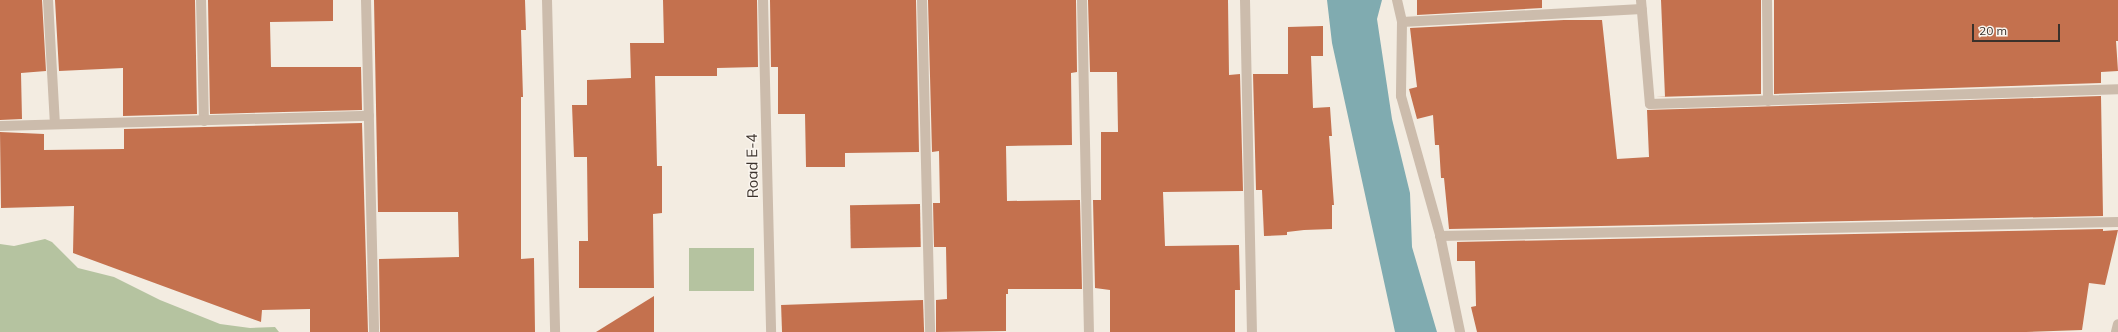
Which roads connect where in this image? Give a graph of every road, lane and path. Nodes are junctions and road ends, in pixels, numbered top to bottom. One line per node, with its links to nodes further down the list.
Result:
1 (48, 0): 17 (street)
2 (201, 0): 16 (street)
3 (366, 0): 15 (street)
4 (547, 0): 23 (street)
5 (763, 0): 24 (street, Road E-4)
6 (922, 0): 25 (street)
7 (1082, 0): 26 (street)
8 (1245, 0): 27 (street)
9 (1397, 0): 12 (street)
10 (1767, 0): 14 (street)
11 (1642, 5): 12 (street); 14 (street)
12 (1402, 22): 20 (street)
13 (2118, 89): 14 (street)
14 (1768, 101)
15 (369, 116): 16 (street); 22 (street)
16 (204, 121): 17 (street)
17 (55, 124): 18 (street)
18 (0, 126)
19 (2118, 222): 20 (street)
20 (1440, 236): 28 (street)
21 (2118, 324): 29 (street)
22 (374, 332)
23 (555, 332)
24 (771, 332)
25 (930, 332)
26 (1089, 332)
27 (1252, 332)
28 (1460, 332)
29 (2116, 332)

